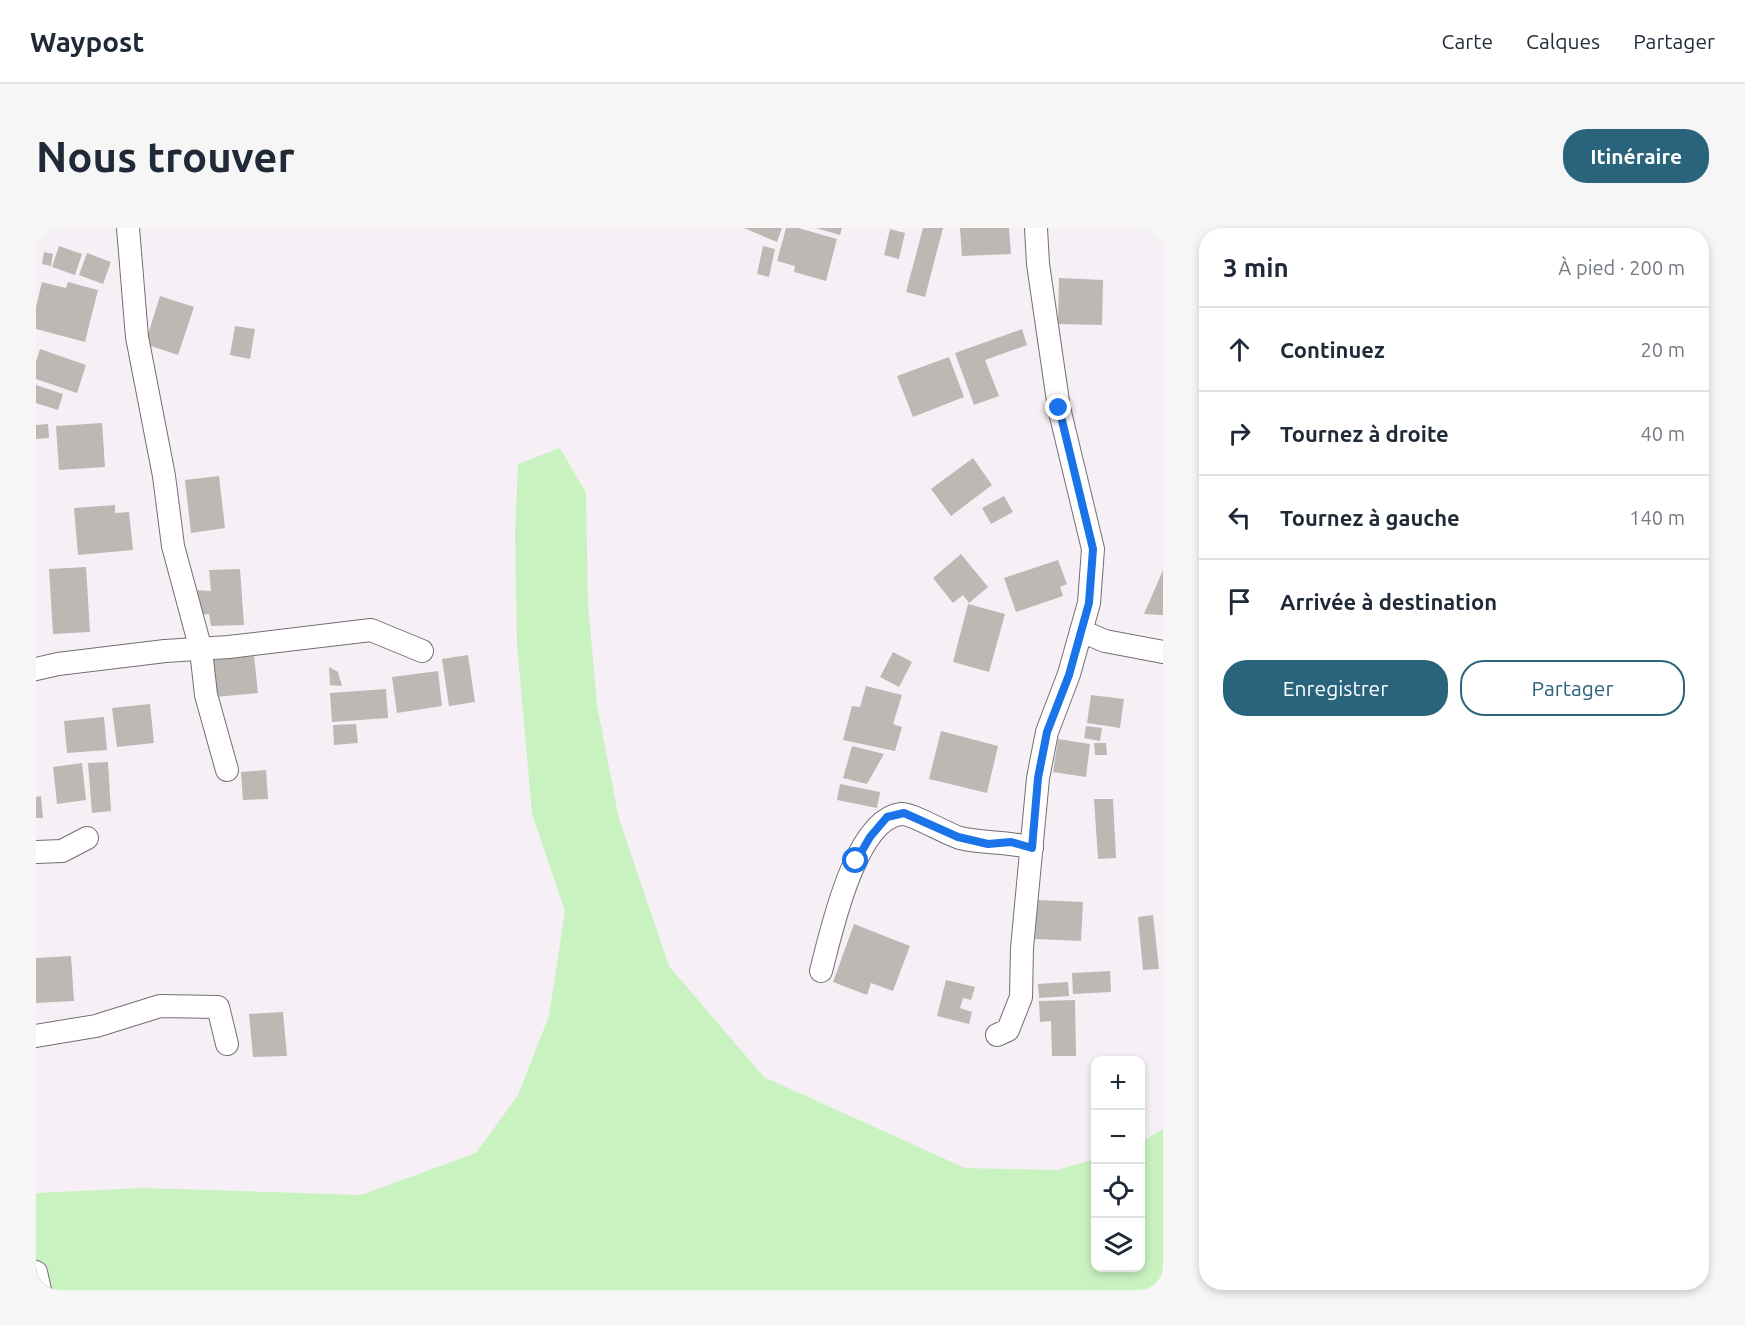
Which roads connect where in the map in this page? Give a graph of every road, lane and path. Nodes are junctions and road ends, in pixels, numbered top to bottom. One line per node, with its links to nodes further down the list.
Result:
1 (128, 228): 4 (street)
2 (1036, 228): 3 (street)
3 (1081, 631): 6 (street); 10 (street)
4 (201, 650): 5 (street); 7 (street); 8 (street)
5 (422, 651)
6 (1163, 652)
7 (36, 669)
8 (227, 770)
9 (87, 838): 11 (street)
10 (1032, 848): 12 (street); 13 (street)
11 (36, 852)
12 (821, 970)
13 (997, 1035)
14 (36, 1036): 15 (street)
15 (227, 1044)
16 (36, 1272): 17 (street)
17 (40, 1290)

